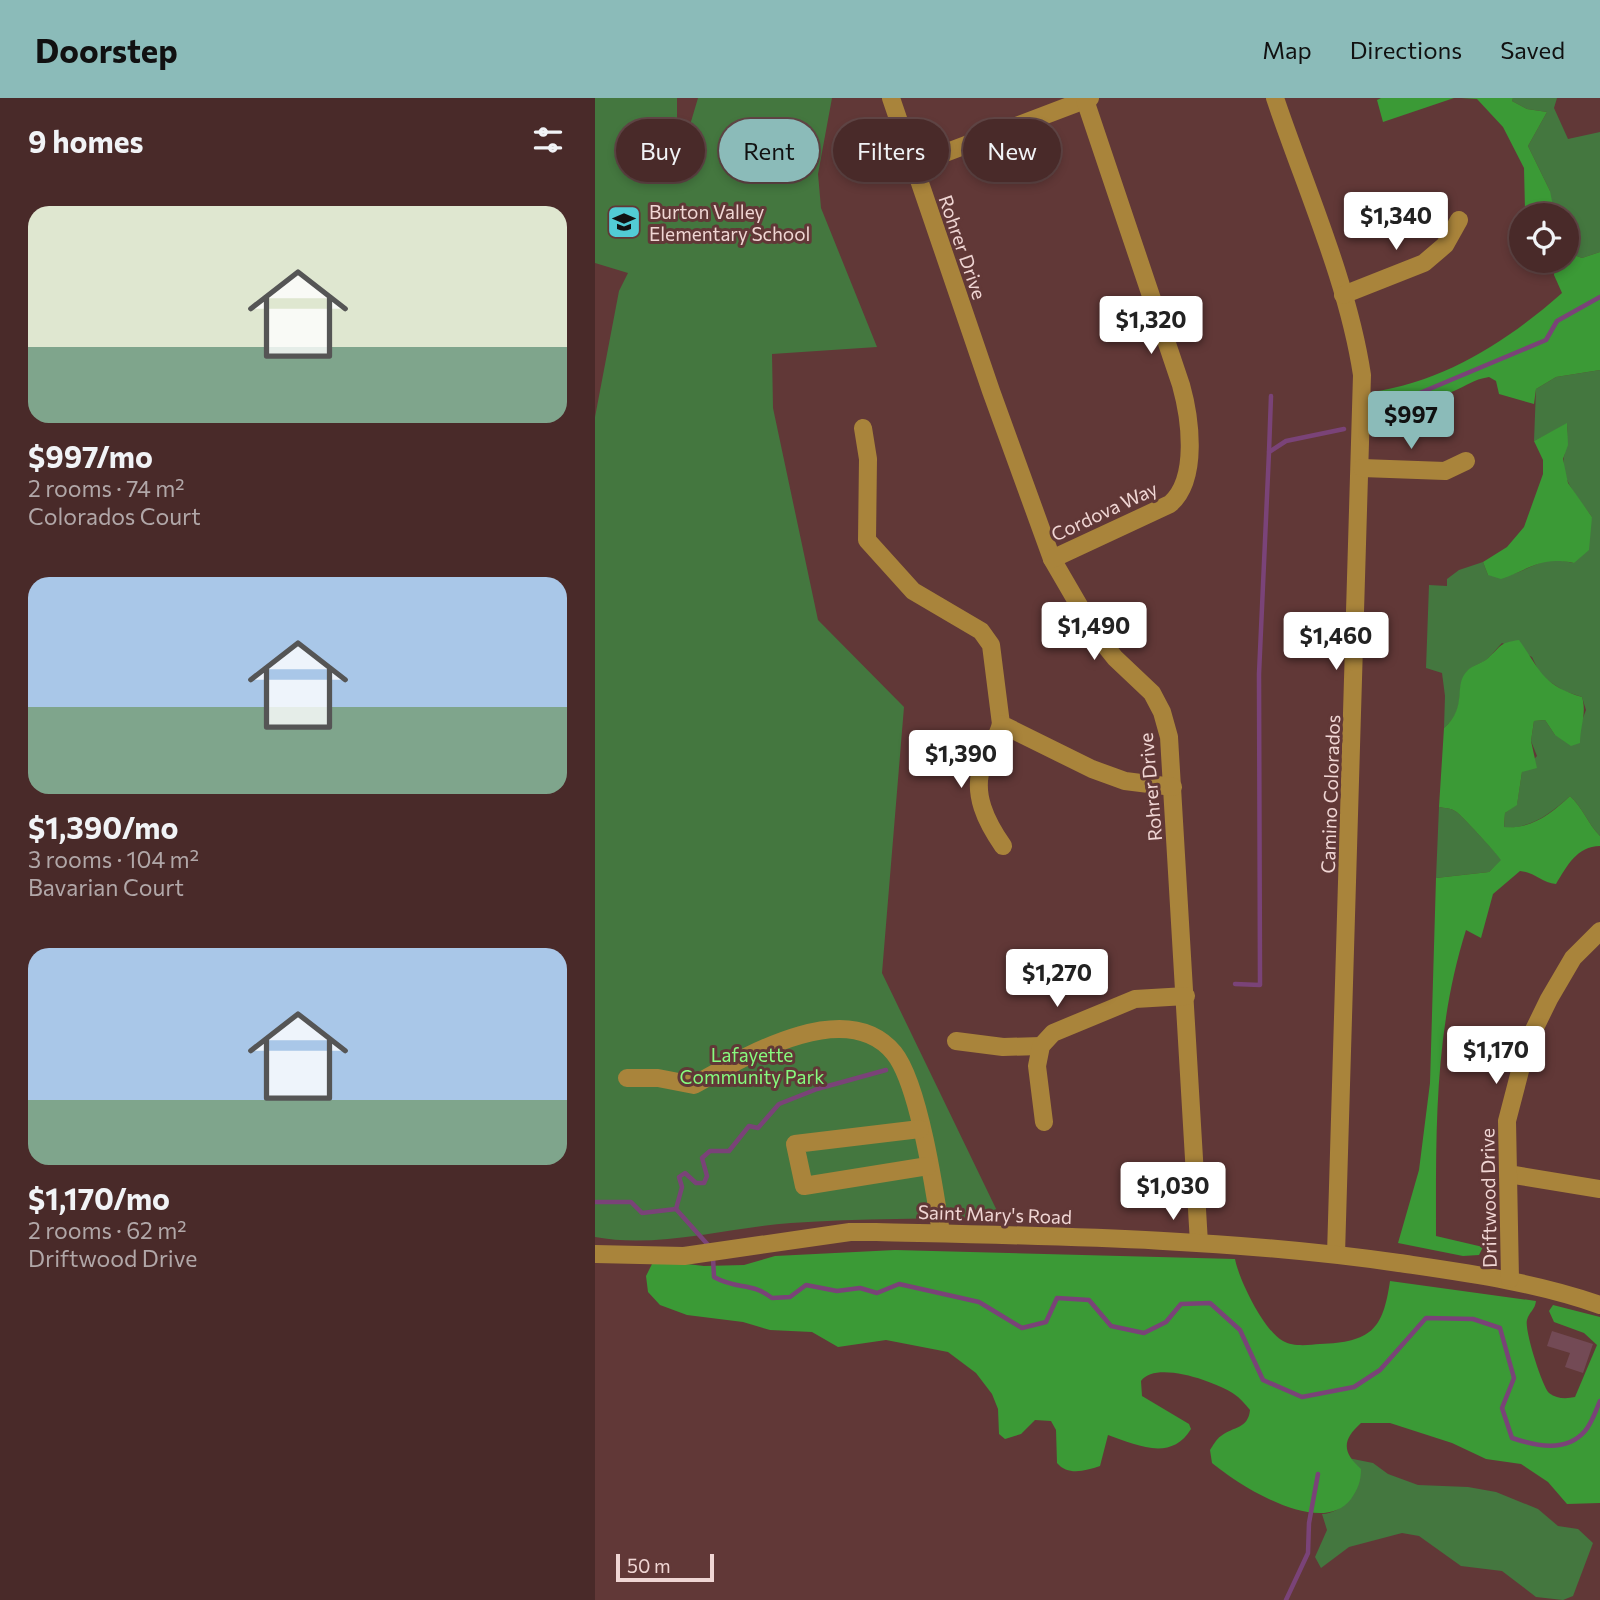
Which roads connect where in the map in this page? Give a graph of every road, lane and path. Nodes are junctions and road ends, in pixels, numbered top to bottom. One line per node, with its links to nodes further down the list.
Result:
1 (891, 98): 4 (street, Rohrer Drive)
2 (1275, 98): 8 (street, Camino Colorados)
3 (1087, 99): 5 (street); 12 (street, Cordova Way)
4 (898, 119)
5 (949, 151)
6 (919, 182): 12 (street, Rohrer Drive)
7 (1459, 220): 8 (street)
8 (1343, 295): 11 (street, Camino Colorados)
9 (863, 428): 13 (street)
10 (1466, 461): 11 (street)
11 (1362, 468): 29 (street, Camino Colorados)
12 (1052, 559): 14 (street, Rohrer Drive)
13 (1001, 724): 14 (street); 15 (street)
14 (1173, 787): 17 (street, Rohrer Drive)
15 (1003, 846)
16 (1600, 931): 24 (street, Driftwood Drive)
17 (1186, 996): 19 (street); 27 (street, Rohrer Drive)
18 (956, 1041): 19 (street)
19 (1041, 1046): 21 (street)
20 (627, 1078): 22 (street)
21 (1044, 1122)
22 (920, 1129): 23 (street); 23 (street)
23 (929, 1166): 26 (street)
24 (1508, 1174): 25 (street); 30 (street, Driftwood Drive)
25 (1600, 1189)
26 (941, 1233): 27 (street, Saint Mary's Road); 28 (street, Saint Mary's Road)
27 (1199, 1243): 29 (street, Saint Mary's Road)
28 (595, 1254)
29 (1336, 1254): 30 (street, Saint Mary's Road)
30 (1510, 1279): 31 (street, Saint Mary's Road)
31 (1600, 1305)

